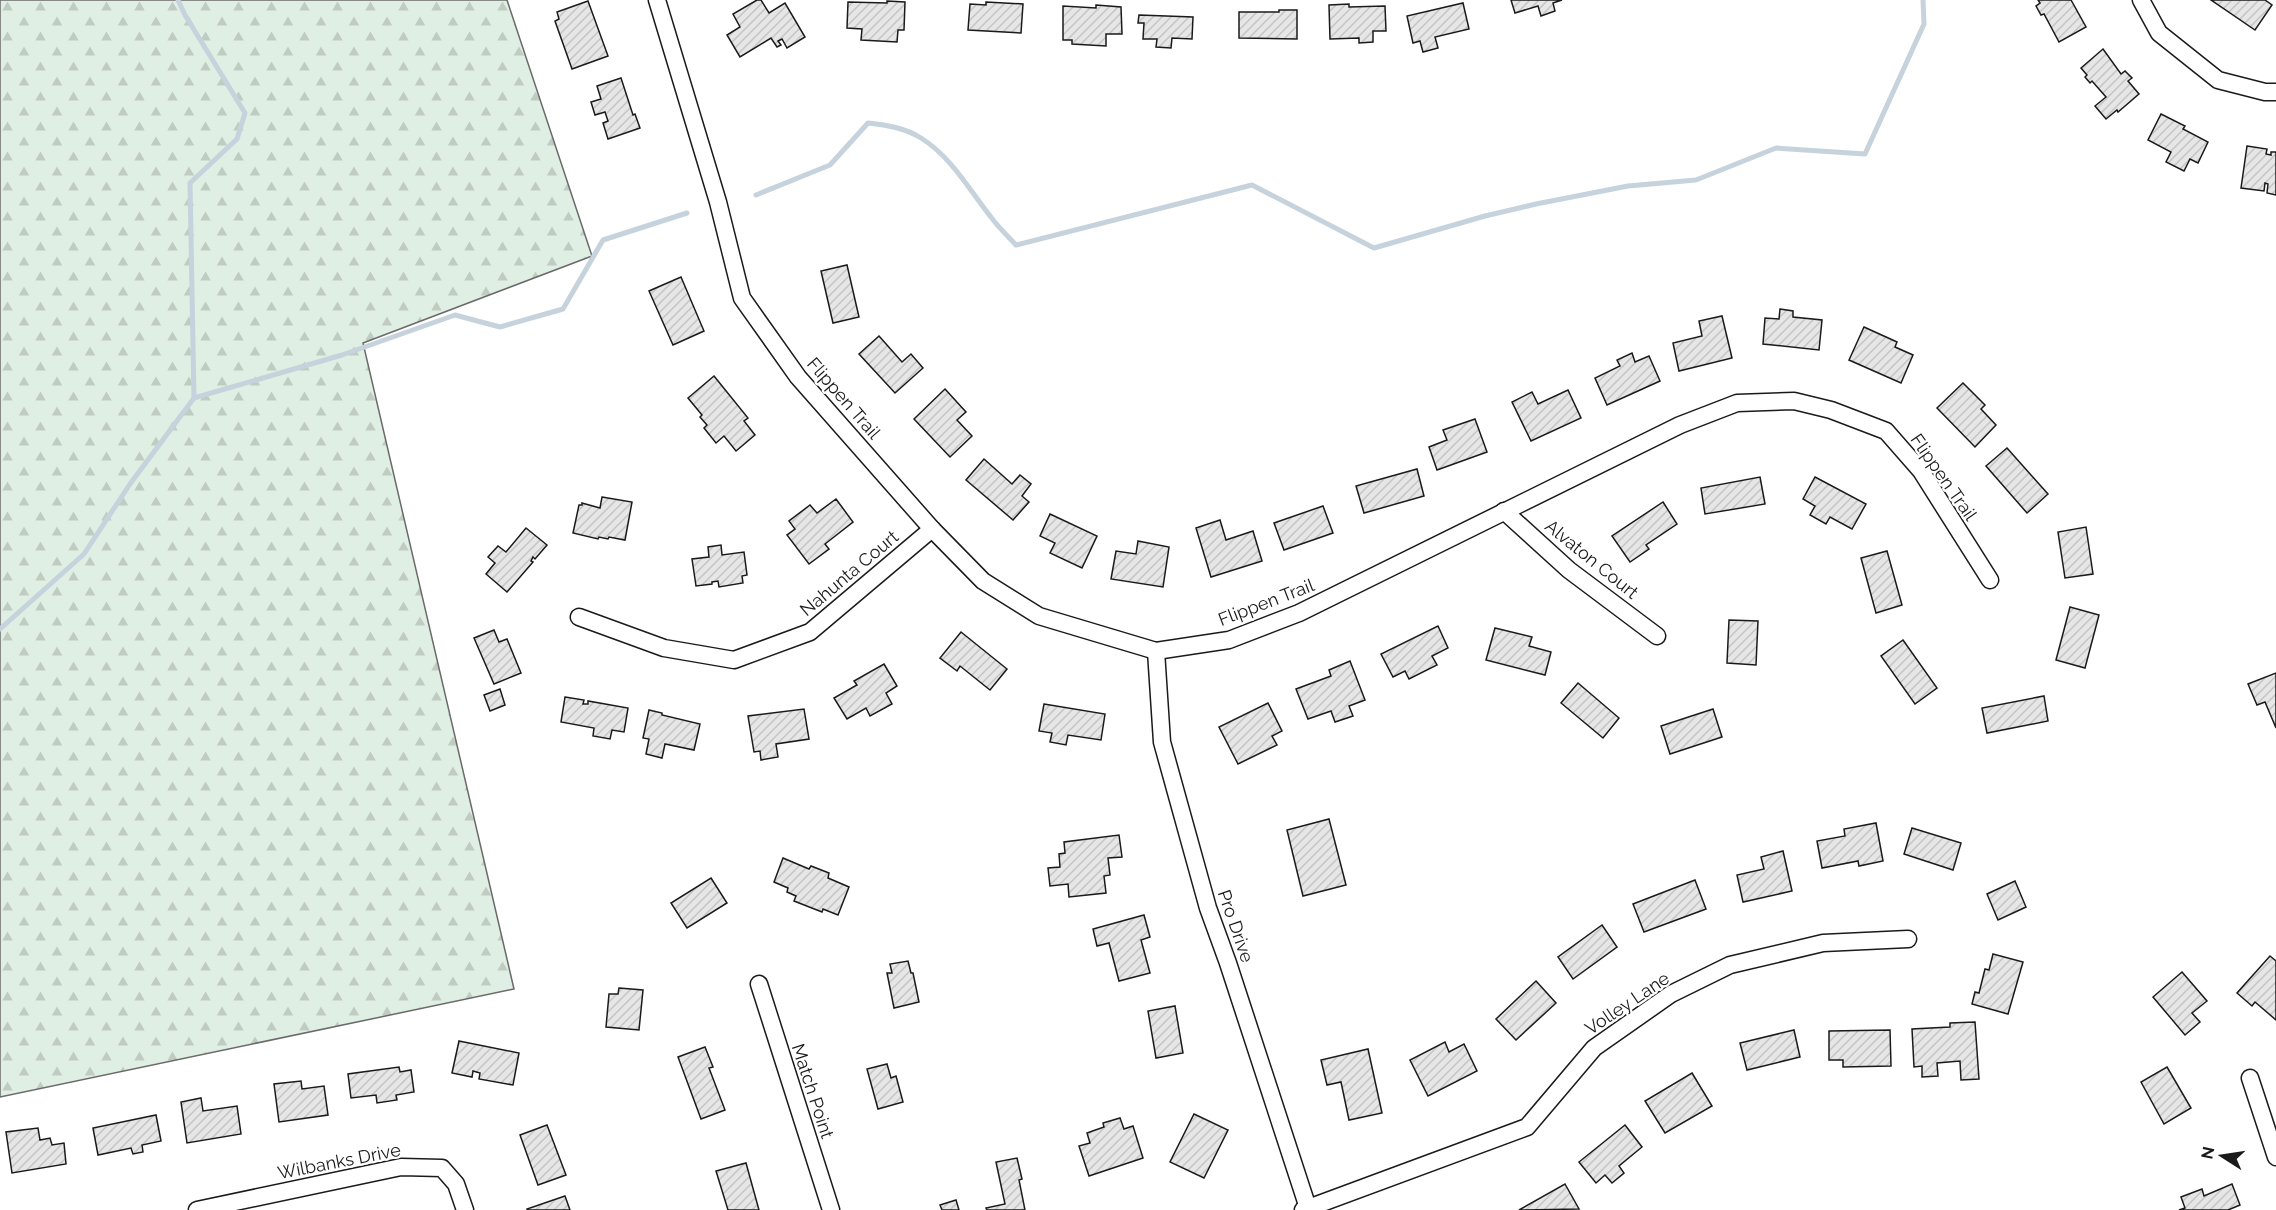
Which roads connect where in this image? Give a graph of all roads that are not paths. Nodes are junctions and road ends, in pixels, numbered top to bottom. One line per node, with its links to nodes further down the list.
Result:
1 (657, 0): 5 (street, Flippen Trail)
2 (2141, 0): 3 (street)
3 (2276, 92)
4 (1504, 511): 6 (street, Flippen Trail); 8 (street, Alvaton Court); 9 (street, Flippen Trail)
5 (932, 529): 7 (street, Nahunta Court); 9 (street, Flippen Trail)
6 (1990, 580)
7 (579, 617)
8 (1657, 636)
9 (1156, 651): 14 (street, Pro Drive)
10 (1908, 939): 14 (street, Volley Lane)
11 (759, 984): 17 (street, Match Point)
12 (2250, 1078): 13 (street)
13 (2276, 1157)
14 (1305, 1209)
15 (197, 1210): 16 (street, Wilbanks Drive)
16 (465, 1210)
17 (831, 1210)

